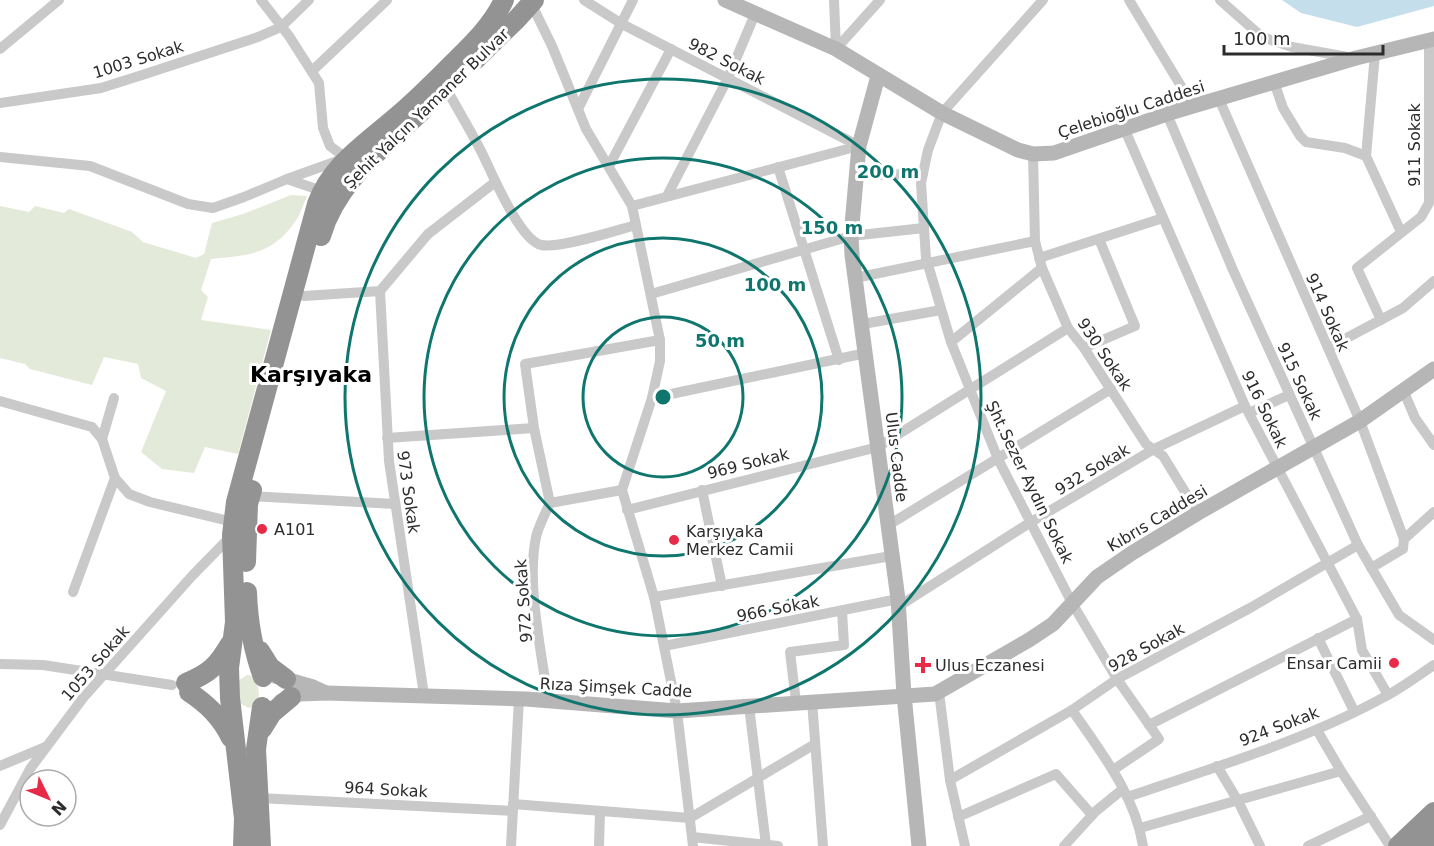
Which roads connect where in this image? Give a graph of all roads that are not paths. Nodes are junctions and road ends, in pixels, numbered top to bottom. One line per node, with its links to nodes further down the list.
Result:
1 (59, 0): 19 (street)
2 (261, 0): 17 (street)
3 (309, 0): 17 (street)
4 (387, 0): 24 (street)
5 (504, 0): 40 (highway, Şehit Yalçın Yamaner Bulvar)
6 (584, 0): 16 (street, 982 Sokak)
7 (633, 0): 16 (street)
8 (834, 0): 21 (street)
9 (880, 0): 21 (street)
10 (1043, 0): 33 (street)
11 (1129, 0): 31 (street)
12 (1220, 0): 23 (street)
13 (533, 2): 28 (highway, Şehit Yalçın Yamaner Bulvar); 32 (street)
14 (733, 2): 15 (street, Çelebioğlu Caddesi)
15 (755, 14): 21 (street, Çelebioğlu Caddesi); 26 (street)
16 (622, 24): 20 (street, 982 Sokak); 32 (street)
17 (281, 27): 24 (street); 30 (street, 1003 Sokak)
18 (1432, 40): 22 (street, Çelebioğlu Caddesi); 53 (street, 911 Sokak)
19 (0, 49)
20 (671, 49): 26 (street, 982 Sokak); 41 (street)
21 (836, 49): 25 (street, Çelebioğlu Caddesi)
22 (1375, 54): 23 (street, Çelebioğlu Caddesi); 38 (street)
23 (1356, 58): 27 (street, Çelebioğlu Caddesi)
24 (312, 70): 40 (street)
25 (878, 75): 33 (street, Çelebioğlu Caddesi); 36 (street, Ulus Cadde)
26 (728, 78): 36 (street, 982 Sokak); 48 (street)
27 (1274, 82): 29 (street, Çelebioğlu Caddesi); 38 (street)
28 (446, 88): 46 (street); 64 (highway, Şehit Yalçın Yamaner Bulvar)
29 (1219, 99): 31 (street, Çelebioğlu Caddesi); 72 (street, 914 Sokak)
30 (0, 103)
31 (1193, 106): 34 (street, Çelebioğlu Caddesi)
32 (578, 110): 41 (street)
33 (942, 112): 37 (street, Çelebioğlu Caddesi); 43 (street, Şht.Sezer Aydın Sokak)
34 (1167, 114): 35 (street, Çelebioğlu Caddesi); 79 (street, 915 Sokak)
35 (1125, 130): 37 (street, Çelebioğlu Caddesi); 50 (street, 916 Sokak)
36 (859, 146): 42 (street); 44 (street, Ulus Cadde)
37 (1033, 154): 56 (street, 930 Sokak)
38 (1366, 156): 53 (street)
39 (0, 157): 45 (street)
40 (346, 158): 45 (street); 47 (highway, Şehit Yalçın Yamaner Bulvar)
41 (609, 166): 49 (street)
42 (778, 167): 48 (street); 57 (street)
43 (922, 174): 44 (street); 52 (street, Şht.Sezer Aydın Sokak)
44 (856, 176): 54 (street, Ulus Cadde)
45 (288, 179): 47 (street)
46 (494, 183): 51 (street); 62 (street)
47 (322, 191): 105 (highway, Şehit Yalçın Yamaner Bulvar)
48 (667, 196): 49 (street)
49 (633, 206): 51 (street)
50 (1163, 218): 55 (street); 83 (street, 916 Sokak)
51 (636, 225): 63 (street)
52 (924, 228): 54 (street); 58 (street, Şht.Sezer Aydın Sokak)
53 (1401, 232): 66 (street, 911 Sokak)
54 (852, 236): 57 (street); 60 (street, Ulus Cadde)
55 (1100, 239): 59 (street); 71 (street)
56 (1035, 241): 58 (street); 59 (street, 930 Sokak)
57 (803, 250): 63 (street); 74 (street)
58 (927, 262): 60 (street); 65 (street, Şht.Sezer Aydın Sokak)
59 (1040, 263): 68 (street, 930 Sokak); 70 (street)
60 (855, 278): 67 (street, Ulus Cadde)
61 (1434, 281): 66 (street)
62 (380, 291): 64 (street); 86 (street, 973 Sokak)
63 (651, 294): 69 (street)
64 (304, 297): 97 (highway, Şehit Yalçın Yamaner Bulvar)
65 (941, 310): 67 (street); 70 (street, Şht.Sezer Aydın Sokak)
66 (1381, 320): 72 (street)
67 (863, 324): 73 (street, Ulus Cadde)
68 (1068, 328): 71 (street, 930 Sokak); 77 (street, 969 Sokak)
69 (660, 340): 81 (street); 85 (street)
70 (951, 342): 77 (street, Şht.Sezer Aydın Sokak)
71 (1084, 348): 76 (street, 930 Sokak)
72 (1328, 348): 84 (street, 914 Sokak)
73 (866, 353): 74 (street); 89 (street, Ulus Cadde)
74 (839, 360): 81 (street)
75 (1434, 369): 78 (street, Kıbrıs Caddesi)
76 (1111, 389): 91 (street, 930 Sokak); 92 (street)
77 (970, 390): 89 (street, 969 Sokak); 92 (street, Şht.Sezer Aydın Sokak)
78 (1404, 392): 84 (street, Kıbrıs Caddesi); 88 (street)
79 (1289, 395): 83 (street, 932 Sokak); 90 (street, 915 Sokak)
80 (114, 398): 87 (street)
81 (652, 398): 95 (street)
82 (0, 401): 87 (street)
83 (1247, 410): 91 (street, 932 Sokak); 93 (street, 916 Sokak)
84 (1360, 421): 90 (street, Kıbrıs Caddesi); 106 (street, 914 Sokak)
85 (534, 428): 86 (street); 98 (street)
86 (387, 438): 99 (street, 973 Sokak)
87 (102, 439): 94 (street)
88 (1434, 444)
89 (878, 447): 96 (street, 969 Sokak); 104 (street, Ulus Cadde)
90 (1314, 448): 93 (street, Kıbrıs Caddesi); 107 (street, 915 Sokak)
91 (1154, 449): 102 (street, 930 Sokak); 103 (street, 932 Sokak)
92 (998, 459): 103 (street, Şht.Sezer Aydın Sokak); 104 (street)
93 (1277, 468): 102 (street, Kıbrıs Caddesi); 109 (street, 916 Sokak)
94 (115, 478): 105 (street); 112 (street)
95 (622, 489): 98 (street); 100 (street)
96 (702, 490): 100 (street, 969 Sokak); 111 (street)
97 (251, 496): 99 (street); 118 (highway, Şehit Yalçın Yamaner Bulvar)
98 (550, 502): 134 (street, 972 Sokak)
99 (395, 504): 130 (street, 973 Sokak)
100 (627, 510): 113 (street)
101 (1434, 512): 106 (street)
102 (1198, 513): 115 (street, Kıbrıs Caddesi)
103 (1032, 522): 114 (street, 932 Sokak); 115 (street, Şht.Sezer Aydın Sokak)
104 (888, 526): 108 (street, Ulus Cadde)
105 (232, 529): 118 (highway, Şehit Yalçın Yamaner Bulvar); 124 (street, 1053 Sokak)
106 (1404, 540): 110 (street)
107 (1358, 545): 109 (street, 928 Sokak); 110 (street, 915 Sokak)
108 (891, 556): 111 (street); 114 (street, Ulus Cadde)
109 (1327, 563): 117 (street, 916 Sokak); 125 (street, 928 Sokak)
110 (1371, 568): 120 (street, 915 Sokak)
111 (722, 586): 113 (street)
112 (73, 592)
113 (654, 597): 121 (street)
114 (899, 602): 116 (street, 966 Sokak); 131 (street, Ulus Cadde)
115 (1072, 603): 125 (street, Şht.Sezer Aydın Sokak); 129 (street, Kıbrıs Caddesi)
116 (842, 611): 121 (street, 966 Sokak); 135 (street)
117 (1357, 619): 119 (street); 132 (street, 916 Sokak)
118 (242, 636): 126 (highway); 127 (highway); 128 (highway, Şehit Yalçın Yamaner Bulvar); 128 (highway, Şehit Yalçın Yamaner Bulvar)
119 (1318, 638): 139 (street); 140 (street)
120 (1434, 640)
121 (664, 646): 138 (street)
122 (0, 664): 124 (street)
123 (1434, 665): 132 (street, 924 Sokak)
124 (102, 675): 126 (street); 144 (street, 1053 Sokak)
125 (1117, 679): 137 (street, 928 Sokak); 140 (street, Şht.Sezer Aydın Sokak)
126 (182, 687): 128 (street); 128 (street); 145 (highway)
127 (289, 688): 128 (street, Rıza Şimşek Cadde); 128 (street, Rıza Şimşek Cadde); 130 (street, Rıza Şimşek Cadde); 142 (highway)
128 (246, 691): 142 (highway, Şehit Yalçın Yamaner Bulvar); 145 (highway, Şehit Yalçın Yamaner Bulvar)
129 (939, 692): 131 (street, Kıbrıs Caddesi); 151 (street)
130 (423, 695): 133 (street, Rıza Şimşek Cadde)
131 (904, 695): 135 (street, Rıza Şimşek Cadde); 174 (street, Ulus Cadde)
132 (1388, 695): 139 (street, 924 Sokak)
133 (519, 699): 134 (street, Rıza Şimşek Cadde); 155 (street)
134 (548, 701): 138 (street, Rıza Şimşek Cadde)
135 (804, 702): 136 (street, Rıza Şimşek Cadde); 143 (street)
136 (749, 706): 138 (street, Rıza Şimşek Cadde); 150 (street)
137 (1072, 710): 148 (street); 151 (street, 928 Sokak)
138 (677, 711): 161 (street)
139 (1354, 711): 141 (street, 924 Sokak)
140 (1149, 725): 148 (street, Şht.Sezer Aydın Sokak)
141 (1317, 729): 147 (street, 924 Sokak); 149 (street)
142 (256, 742): 153 (highway, Şehit Yalçın Yamaner Bulvar)
143 (815, 744): 150 (street); 173 (street)
144 (45, 747): 146 (street); 162 (street, 1053 Sokak)
145 (236, 752): 168 (highway, Şehit Yalçın Yamaner Bulvar)
146 (0, 766)
147 (1218, 766): 152 (street, 924 Sokak); 154 (street)
148 (1113, 770): 152 (street)
149 (1341, 771): 154 (street); 159 (street)
150 (757, 778): 161 (street); 166 (street)
151 (950, 780): 160 (street)
152 (1125, 793): 158 (street, 924 Sokak); 163 (street)
153 (259, 798): 155 (street, 964 Sokak); 169 (highway, Şehit Yalçın Yamaner Bulvar)
154 (1238, 801): 163 (street); 177 (street)
155 (513, 807): 156 (street, 964 Sokak); 170 (street)
156 (600, 811): 161 (street, 964 Sokak); 171 (street)
157 (1434, 812): 180 (highway)
158 (1092, 815): 160 (street); 167 (street, 924 Sokak)
159 (1371, 816): 178 (street); 179 (street)
160 (958, 817): 175 (street)
161 (690, 818): 165 (street)
162 (0, 825)
163 (1140, 828): 176 (street)
164 (1434, 834): 181 (highway)
165 (693, 841): 166 (street)
166 (766, 845): 172 (street)
167 (1067, 845)
168 (243, 846)
169 (261, 846)
170 (511, 846)
171 (599, 846)
172 (778, 846)
173 (823, 846)
174 (919, 846)
175 (965, 846)
176 (1143, 846)
177 (1260, 846)
178 (1308, 846)
179 (1390, 846)
180 (1398, 846)
181 (1422, 846)

